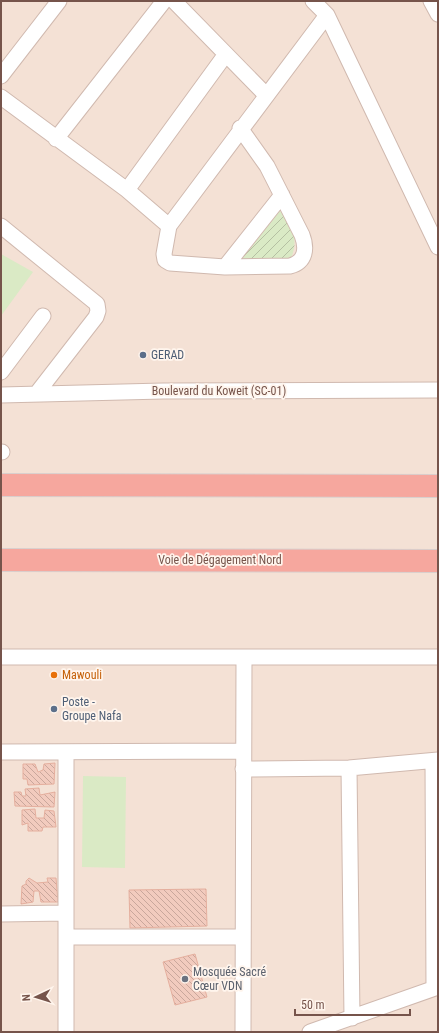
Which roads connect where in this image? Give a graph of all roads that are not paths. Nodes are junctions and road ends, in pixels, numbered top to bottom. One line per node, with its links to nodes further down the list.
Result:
1 (59, 1): 9 (street)
2 (164, 1): 13 (street)
3 (174, 1): 8 (street)
4 (313, 1): 7 (street)
5 (431, 1): 6 (street)
6 (438, 14)
7 (327, 15): 10 (street); 18 (street)
8 (226, 54): 10 (street); 14 (street)
9 (1, 76)
10 (266, 95): 12 (street)
11 (1, 97): 13 (street)
12 (240, 128): 15 (street); 17 (street)
13 (56, 139): 14 (street)
14 (127, 190): 17 (street)
15 (282, 195): 19 (street); 19 (street)
16 (1, 226): 23 (street)
17 (169, 226): 19 (street)
18 (438, 247)
19 (225, 267)
20 (43, 316): 21 (street)
21 (1, 372)
22 (438, 390): 23 (street, Boulevard du Koweit (SC-01))
23 (37, 394): 24 (street, Boulevard du Koweit (SC-01))
24 (1, 396)
25 (1, 485): 26 (highway)
26 (438, 486)
27 (1, 560): 28 (highway, Voie de Dégagement Nord)
28 (438, 561)
29 (1, 657): 31 (street)
30 (438, 657): 31 (street)
31 (244, 658): 32 (street)
32 (243, 751): 34 (street); 37 (street)
33 (1, 752): 34 (street)
34 (66, 752): 38 (street)
35 (435, 760): 36 (street); 42 (street)
36 (349, 768): 37 (street); 43 (street)
37 (243, 769): 41 (street)
38 (65, 913): 39 (street); 40 (street)
39 (1, 914)
40 (66, 937): 41 (street); 44 (street)
41 (243, 937): 45 (street)
42 (436, 987): 43 (street)
43 (352, 1018): 46 (street)
44 (66, 1032)
45 (243, 1032)
46 (310, 1032)

